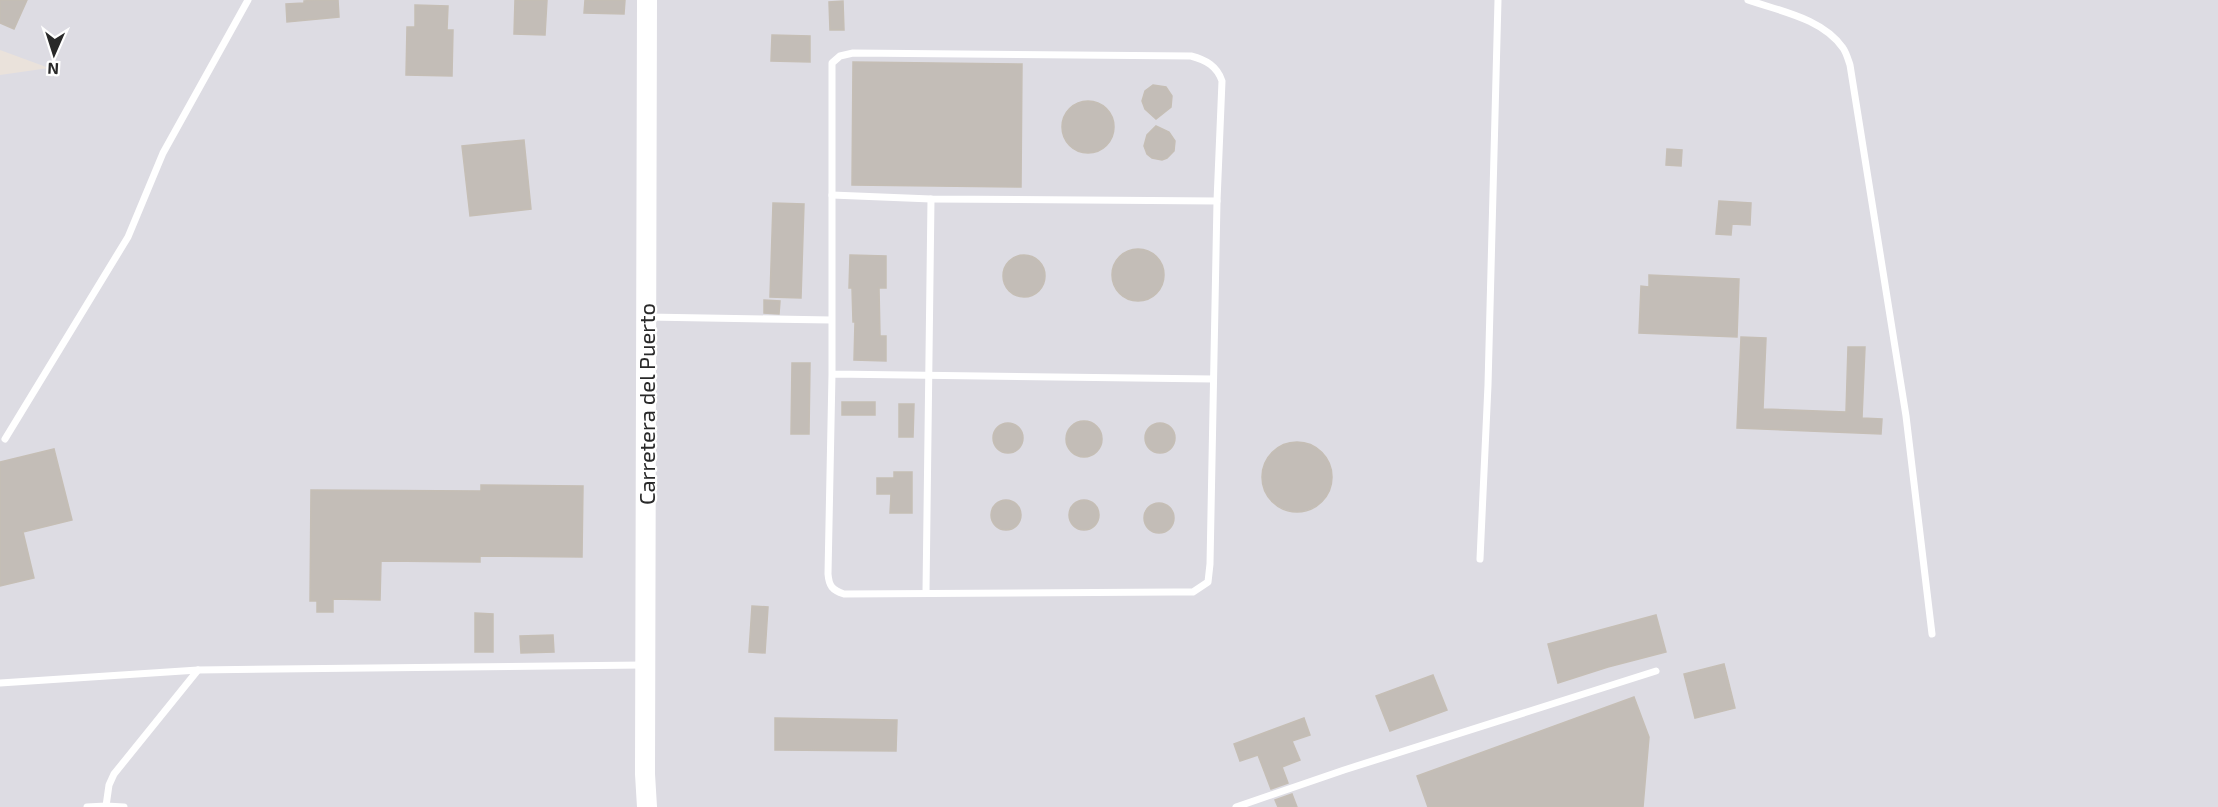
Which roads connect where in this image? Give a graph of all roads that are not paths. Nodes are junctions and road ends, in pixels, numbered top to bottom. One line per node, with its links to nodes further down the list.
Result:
1 (248, 0): 13 (lane)
2 (647, 0): 8 (main road, Carretera del Puerto)
3 (1497, 0): 14 (lane)
4 (1748, 0): 16 (lane)
5 (832, 195): 6 (lane); 7 (lane); 9 (lane)
6 (931, 199): 7 (lane); 11 (lane)
7 (1217, 201): 12 (lane)
8 (647, 317): 9 (lane); 17 (main road, Carretera del Puerto)
9 (831, 320): 10 (lane)
10 (832, 374): 11 (lane); 15 (lane)
11 (928, 375): 12 (lane); 15 (lane)
12 (1213, 379): 15 (lane)
13 (5, 439)
14 (1480, 559)
15 (926, 592)
16 (1932, 634)
17 (646, 665): 18 (lane); 24 (main road, Carretera del Puerto)
18 (198, 670): 20 (lane); 21 (lane)
19 (1656, 671): 25 (lane)
20 (0, 683)
21 (106, 806): 22 (lane); 23 (lane)
22 (87, 807)
23 (124, 807)
24 (647, 807)
25 (1236, 807)

